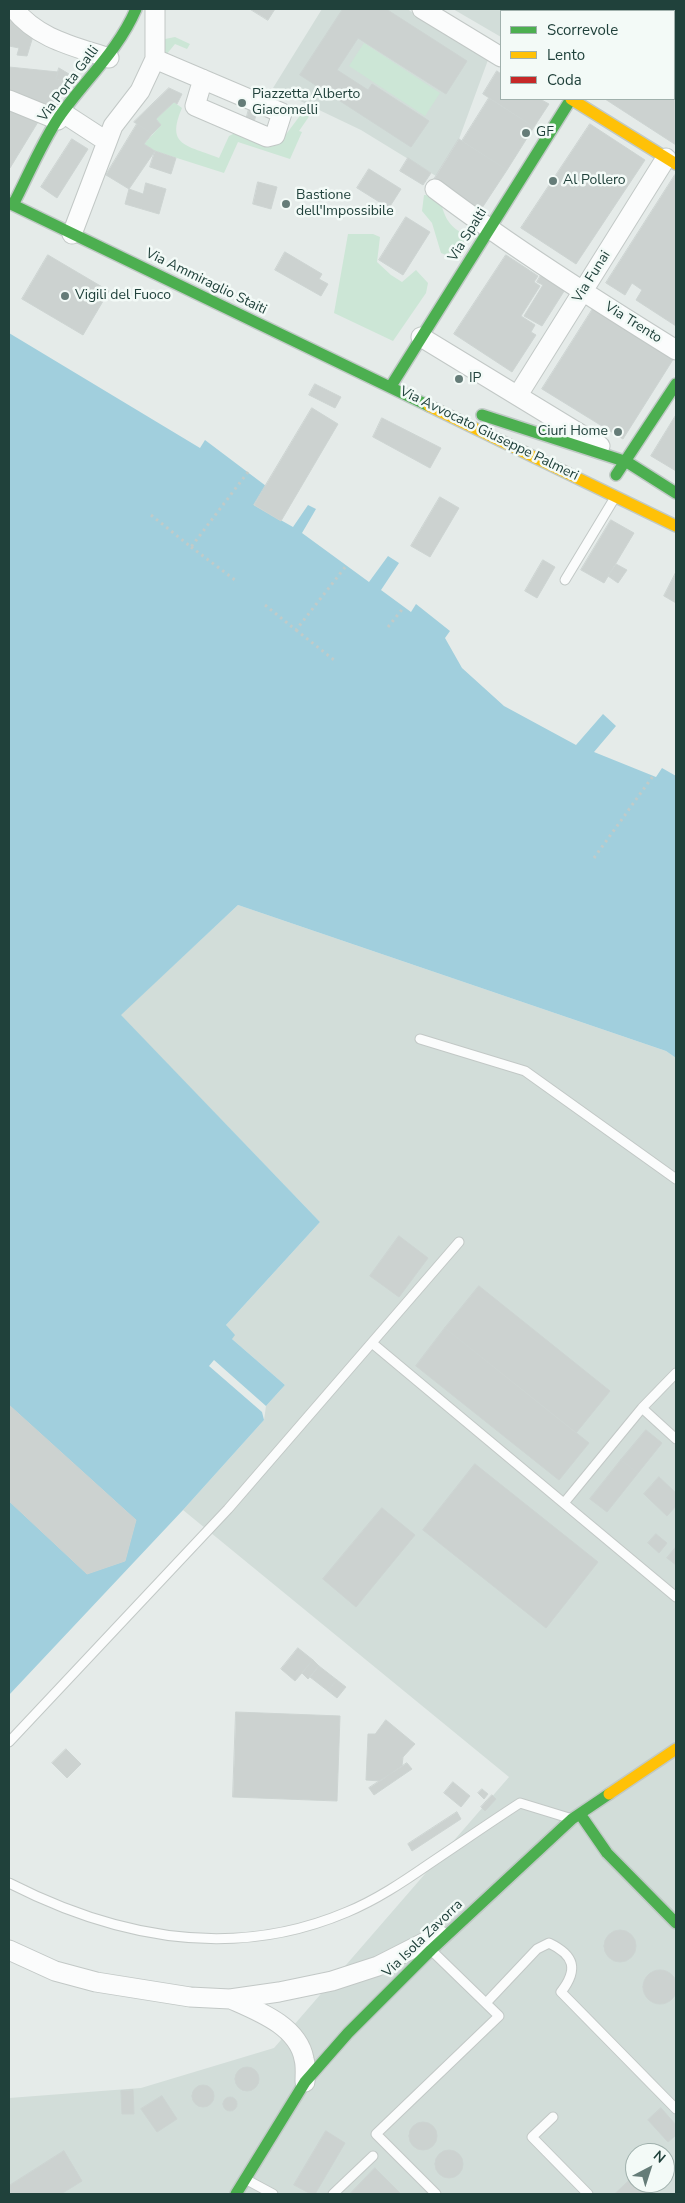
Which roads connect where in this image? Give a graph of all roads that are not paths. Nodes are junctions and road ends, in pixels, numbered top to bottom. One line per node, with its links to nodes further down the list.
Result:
1 (14, 9): 6 (street)
2 (136, 9): 6 (street, Via Porta Galli)
3 (155, 9): 7 (street)
4 (422, 9): 5 (street)
5 (500, 56)
6 (108, 58): 12 (street, Via Porta Galli)
7 (155, 59): 8 (street); 13 (street)
8 (203, 79)
9 (9, 100): 12 (street)
10 (570, 100): 17 (street, Via Spalti)
11 (573, 100): 14 (street)
12 (61, 116): 13 (street); 16 (street, Via Porta Galli)
13 (106, 141): 18 (street)
14 (671, 161): 19 (street, Via Funai)
15 (434, 189): 17 (street, Via Trento)
16 (11, 204): 18 (street, Via Ammiraglio Staiti)
17 (489, 230): 19 (street, Via Trento); 20 (street, Via Spalti)
18 (72, 234): 23 (street, Via Ammiraglio Staiti)
19 (582, 292): 21 (street, Via Trento); 24 (street, Via Funai)
20 (421, 337): 23 (street, Via Spalti); 24 (street, Via Avvocato Giuseppe Palmeri)
21 (676, 350)
22 (676, 384): 25 (street)
23 (390, 386): 25 (street, Via Avvocato Giuseppe Palmeri); 26 (street, Via Avvocato Giuseppe Palmeri)
24 (518, 395): 25 (street, Via Avvocato Giuseppe Palmeri)
25 (627, 462): 26 (street); 27 (street, Via Avvocato Giuseppe Palmeri)
26 (605, 490): 28 (street, Via Avvocato Giuseppe Palmeri)
27 (676, 493)
28 (616, 496): 29 (street, Via Avvocato Giuseppe Palmeri); 30 (lane)
29 (676, 526)
30 (565, 580)
31 (420, 1039): 32 (lane)
32 (676, 1179)
33 (459, 1242): 34 (lane)
34 (372, 1343): 38 (lane); 40 (lane)
35 (676, 1373): 36 (lane)
36 (642, 1408): 37 (lane); 38 (lane)
37 (676, 1439)
38 (564, 1503): 39 (lane)
39 (676, 1597)
40 (9, 1742)
41 (676, 1749): 42 (street, Via Isola Zavorra)
42 (576, 1816): 43 (lane); 44 (street); 45 (street, Via Isola Zavorra)
43 (9, 1883)
44 (676, 1923)
45 (458, 1925): 47 (street, Via Isola Zavorra); 48 (street)
46 (9, 1950): 48 (street)
47 (431, 1950): 49 (lane); 50 (street, Via Isola Zavorra)
48 (230, 1998): 50 (street)
49 (486, 2003): 51 (lane); 58 (lane)
50 (305, 2082): 54 (street, Via Isola Zavorra)
51 (676, 2109)
52 (553, 2117): 59 (lane)
53 (373, 2156): 57 (lane)
54 (244, 2179): 55 (street, Via Isola Zavorra); 56 (lane)
55 (236, 2194)
56 (273, 2194)
57 (333, 2194)
58 (436, 2194)
59 (588, 2194)

